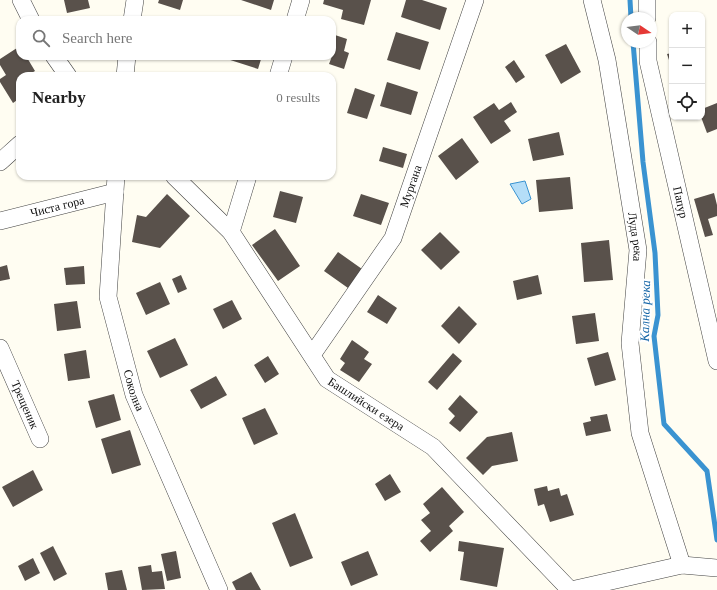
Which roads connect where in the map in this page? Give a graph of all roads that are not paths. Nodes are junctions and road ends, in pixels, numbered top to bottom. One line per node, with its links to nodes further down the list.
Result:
1 (21, 0): 8 (street)
2 (135, 0): 9 (street)
3 (301, 0): 10 (street)
4 (475, 0): 26 (street, Мургана)
5 (592, 0): 29 (street, Луда река)
6 (647, 0): 7 (street)
7 (647, 12)
8 (29, 16)
9 (133, 16)
10 (296, 16)
11 (648, 48): 27 (street, Папур)
12 (57, 60): 15 (street)
13 (127, 60): 16 (street)
14 (283, 60): 17 (street)
15 (65, 72)
16 (125, 72)
17 (279, 72)
18 (16, 148): 19 (street)
19 (0, 162)
20 (178, 180): 24 (street, Башлийски езера)
21 (247, 180): 24 (street)
22 (116, 184): 23 (street, Чиста гора); 31 (street, Соколна)
23 (0, 221)
24 (231, 232): 26 (street, Башлийски езера)
25 (0, 348): 28 (street, Трещеник)
26 (312, 355): 32 (street, Башлийски езера)
27 (717, 361)
28 (40, 439)
29 (682, 566): 30 (street); 32 (street)
30 (717, 568)
31 (219, 590)
32 (571, 590)

